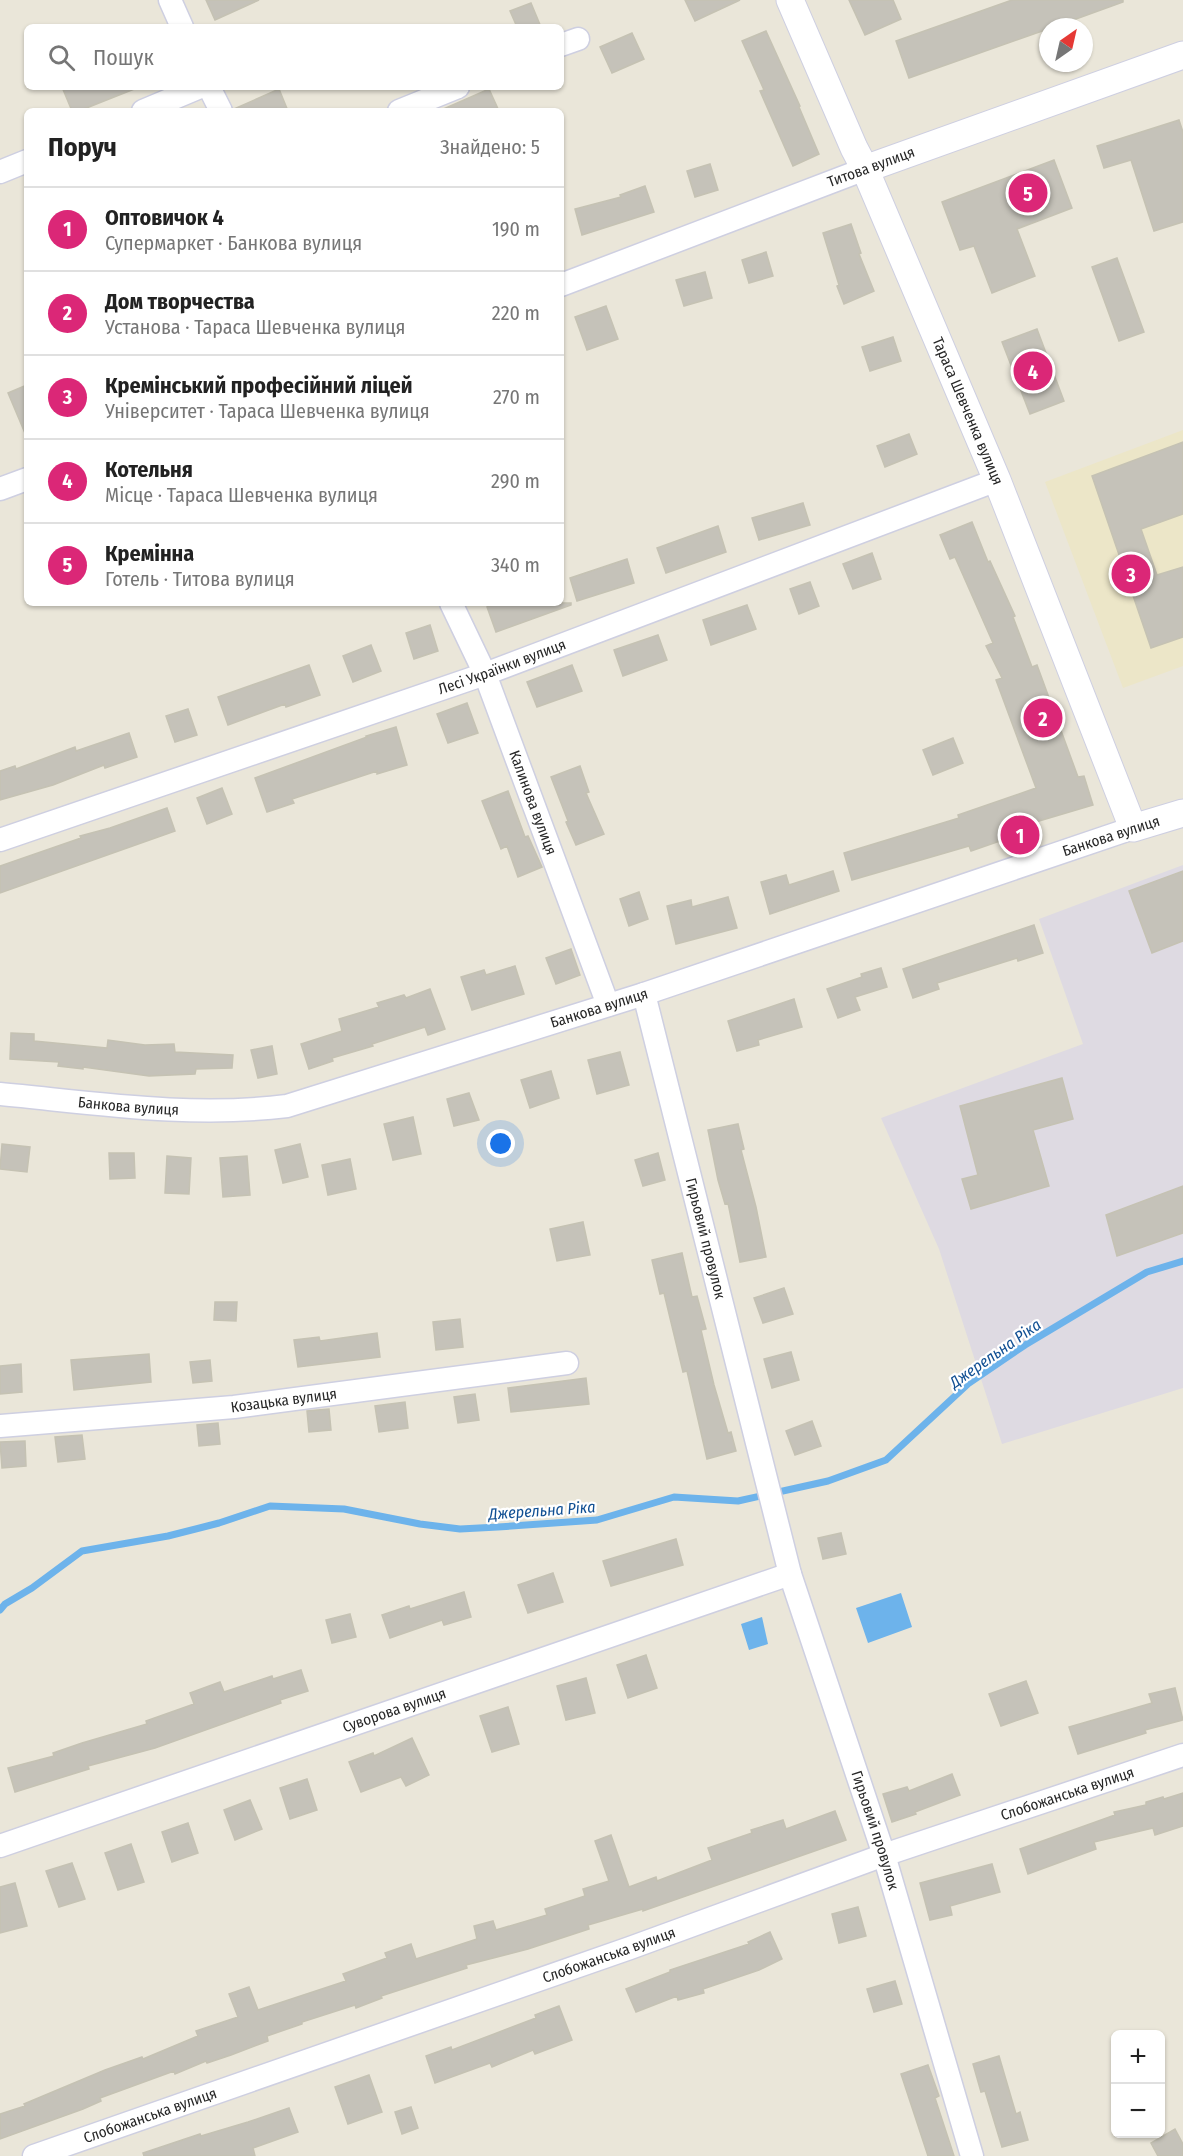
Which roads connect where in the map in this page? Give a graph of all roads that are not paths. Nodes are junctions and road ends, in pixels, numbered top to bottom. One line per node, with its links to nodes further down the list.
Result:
1 (170, 0): 3 (street)
2 (790, 0): 12 (street, Тараса Шевченка вулиця)
3 (181, 24)
4 (1183, 55): 12 (street, Титова вулиця)
5 (193, 90): 8 (street)
6 (210, 90): 9 (street)
7 (451, 90): 10 (street)
8 (150, 108)
9 (220, 108)
10 (406, 108)
11 (24, 161): 13 (street)
12 (865, 169): 14 (street, Титова вулиця); 16 (street, Тараса Шевченка вулиця)
13 (0, 172)
14 (564, 284)
15 (24, 480): 17 (street)
16 (997, 480): 19 (street, Лесі Українки вулиця); 21 (street, Тараса Шевченка вулиця)
17 (0, 489)
18 (453, 606): 19 (street, Калинова вулиця)
19 (485, 674): 22 (street, Лесі Українки вулиця); 24 (street, Калинова вулиця)
20 (1183, 813): 21 (street, Банкова вулиця)
21 (1133, 828): 23 (street, Банкова вулиця)
22 (0, 840)
23 (644, 994): 24 (street, Банкова вулиця); 28 (street, Гирьовий провулок)
24 (608, 1005): 25 (street, Банкова вулиця)
25 (0, 1094)
26 (567, 1363): 27 (street, Козацька вулиця)
27 (0, 1426)
28 (790, 1574): 30 (street, Суворова вулиця); 31 (street, Гирьовий провулок)
29 (1183, 1755): 31 (street, Слобожанська вулиця)
30 (0, 1846)
31 (884, 1855): 32 (street, Слобожанська вулиця); 33 (street, Гирьовий провулок)
32 (34, 2156)
33 (972, 2156)

